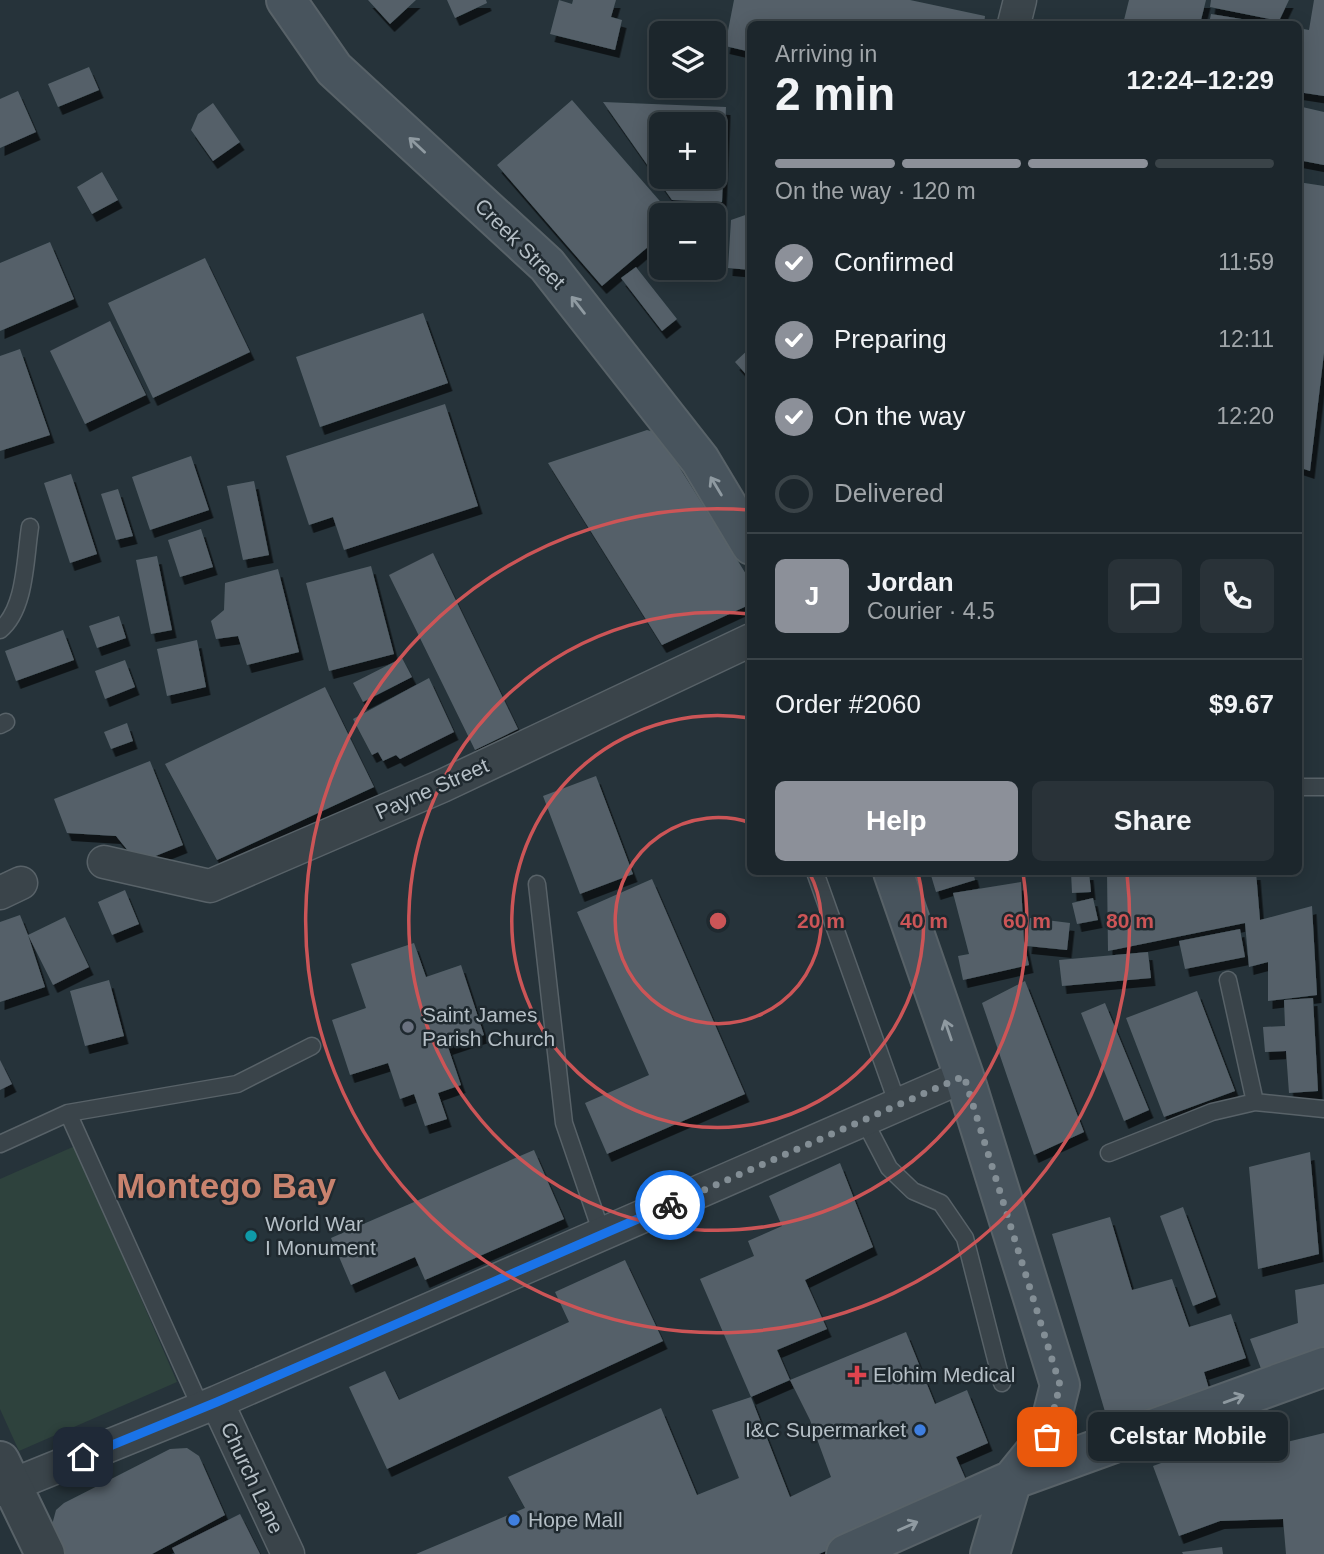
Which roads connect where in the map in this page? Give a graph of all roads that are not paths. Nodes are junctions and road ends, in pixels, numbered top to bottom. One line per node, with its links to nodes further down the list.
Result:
1 (286, 0): 5 (main road, Creek Street, one-way to 1)
2 (1020, 0): 3 (street)
3 (1015, 21)
4 (30, 527): 6 (lane)
5 (747, 538)
6 (0, 630)
7 (747, 642): 10 (street, Payne Street)
8 (1302, 787): 9 (lane)
9 (1324, 787)
10 (104, 862)
11 (816, 875): 18 (lane)
12 (894, 875): 16 (main road, one-way to 12)
13 (537, 884): 24 (lane)
14 (1228, 980): 17 (lane)
15 (312, 1046): 20 (lane)
16 (964, 1076): 18 (street); 29 (main road)
17 (1255, 1102): 19 (lane); 23 (lane)
18 (898, 1105): 21 (street)
19 (1324, 1109)
20 (68, 1113): 22 (lane); 27 (lane)
21 (864, 1120): 24 (street); 26 (lane)
22 (0, 1144)
23 (1110, 1153)
24 (602, 1234): 27 (street)
25 (1324, 1367): 29 (main road, one-way to 25)
26 (1002, 1382)
27 (209, 1405): 28 (street); 31 (street, Church Lane)
28 (4, 1479): 30 (street)
29 (1012, 1480): 32 (main road, one-way to 29); 33 (main road)
30 (45, 1554)
31 (288, 1554)
32 (846, 1554)
33 (990, 1554)

